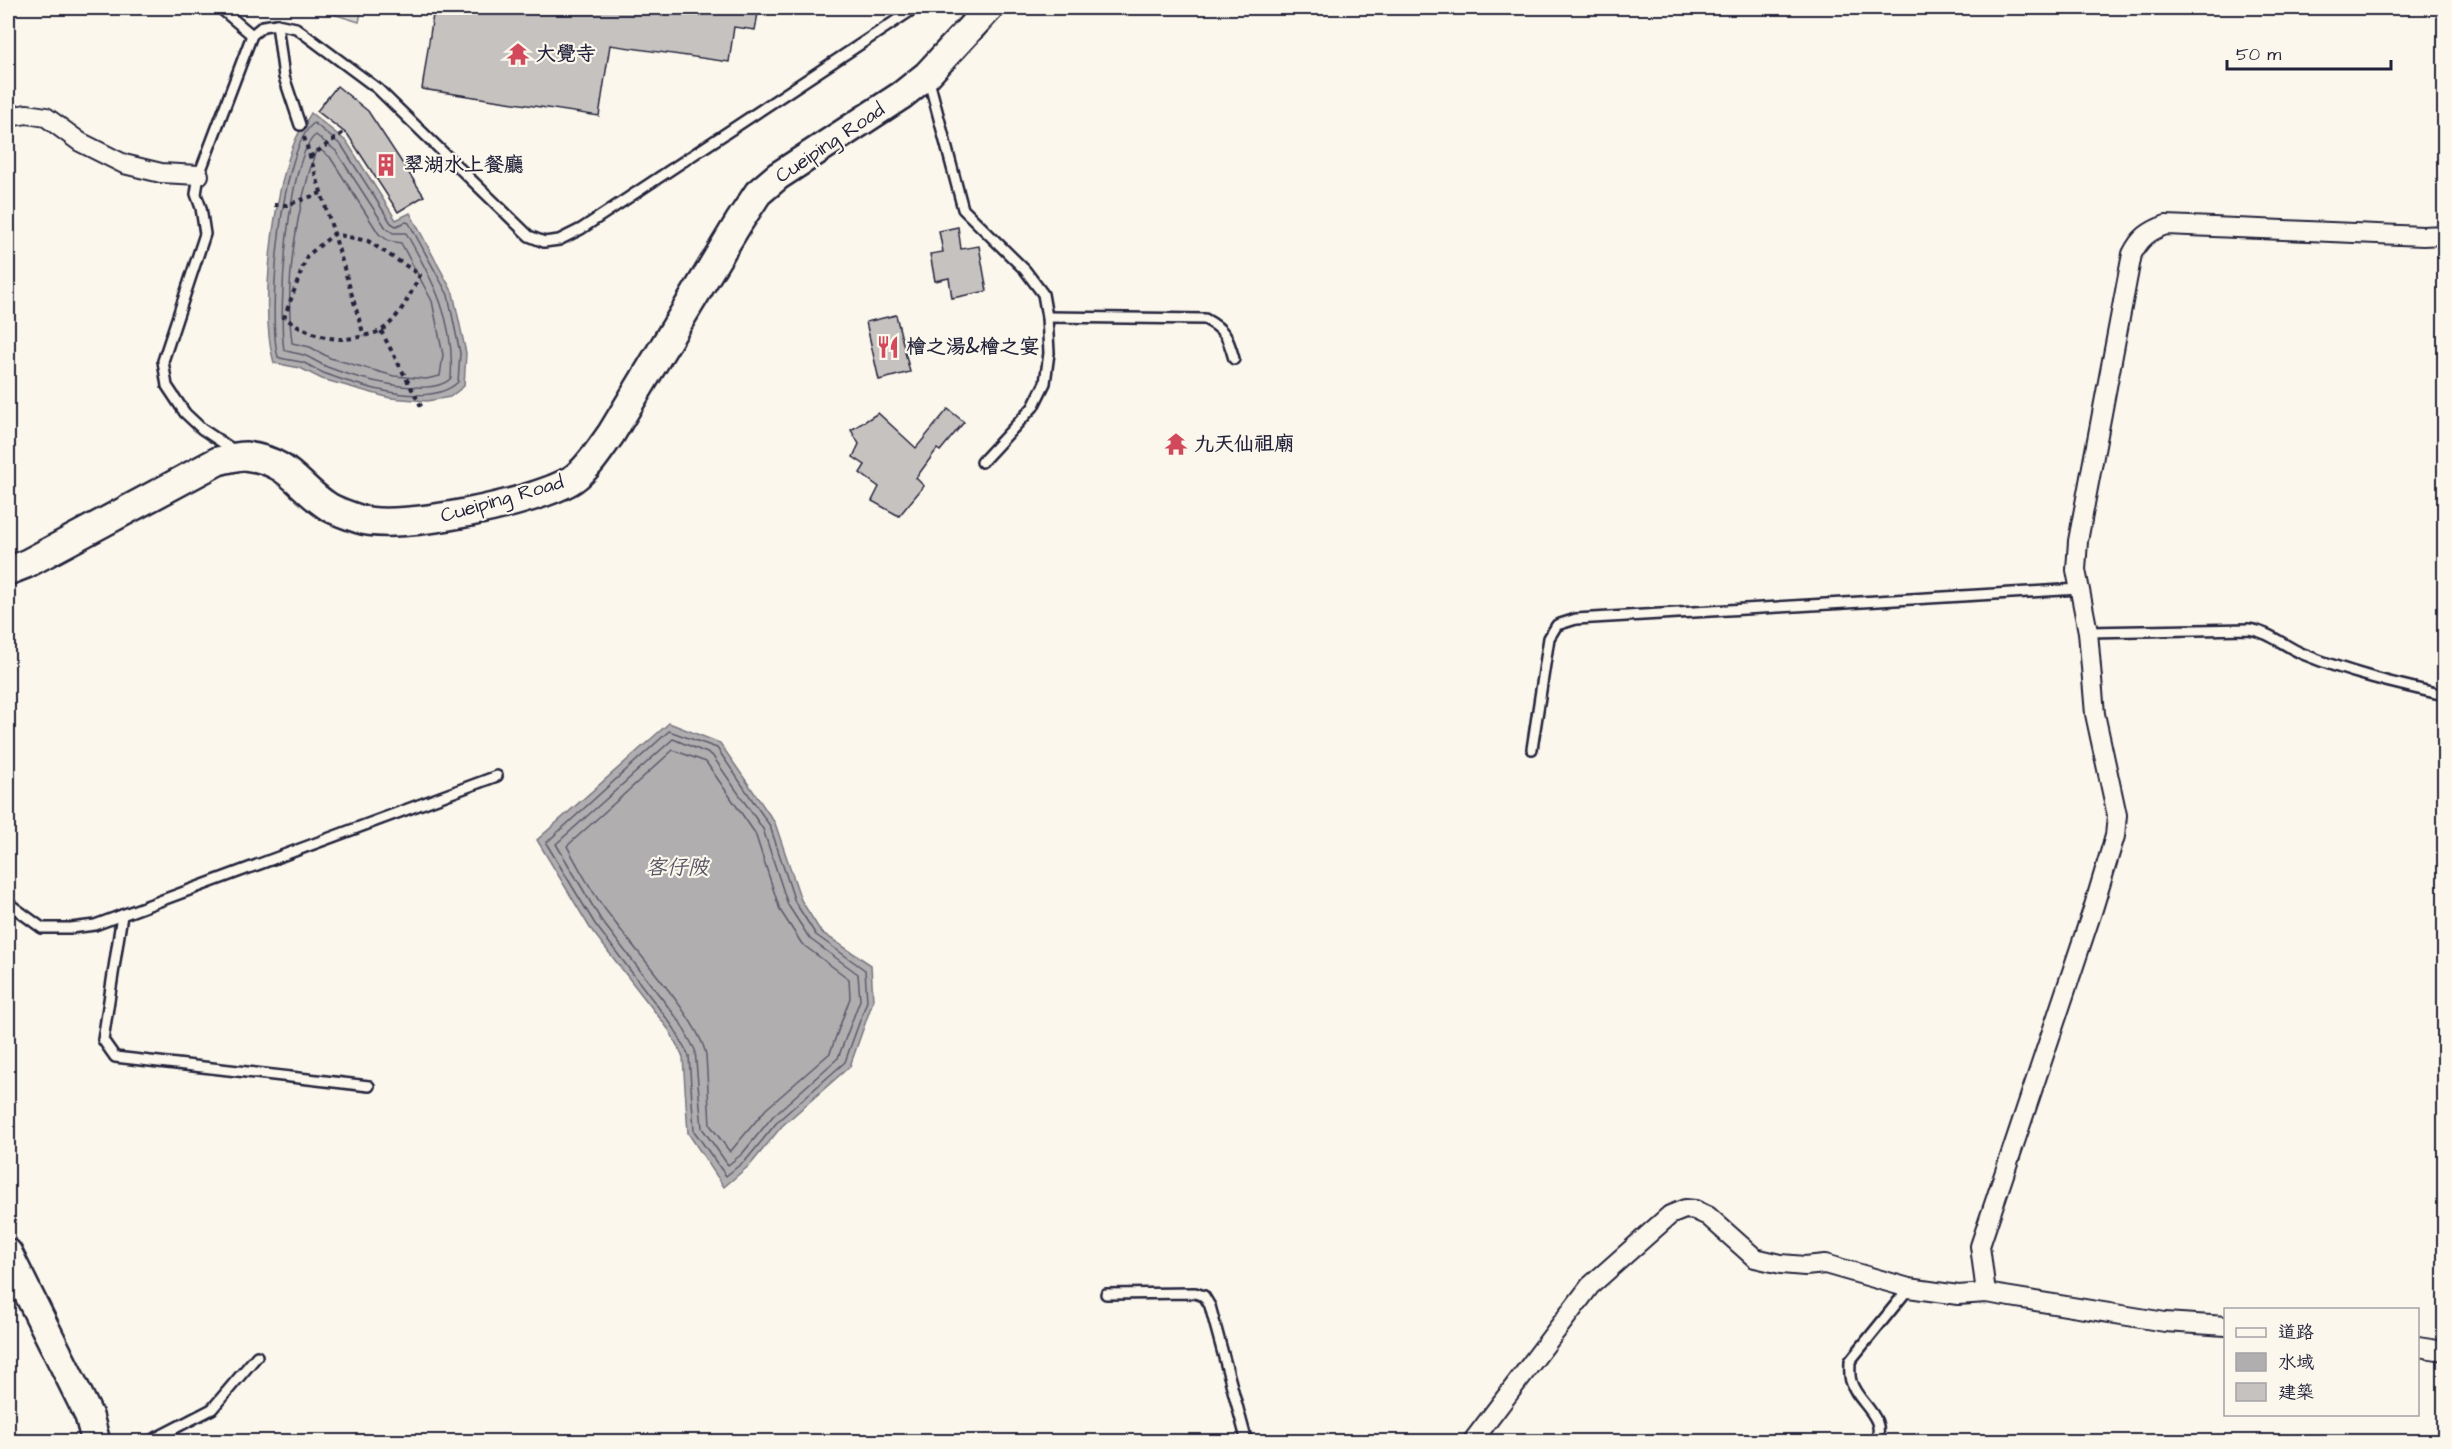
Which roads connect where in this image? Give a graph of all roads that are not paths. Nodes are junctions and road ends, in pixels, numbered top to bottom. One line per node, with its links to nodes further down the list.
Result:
1 (220, 8): 5 (lane)
2 (915, 8): 4 (lane)
3 (988, 8): 6 (main road, Cueiping Road)
4 (277, 24): 5 (lane); 8 (lane)
5 (252, 35): 9 (lane, Cueiping Road)
6 (927, 75): 11 (lane); 13 (main road, Cueiping Road)
7 (8, 117): 9 (street)
8 (300, 125)
9 (199, 175): 13 (lane, Cueiping Road)
10 (2445, 235): 16 (street)
11 (1047, 317): 12 (lane); 14 (lane)
12 (1234, 359)
13 (243, 456): 15 (main road)
14 (982, 462)
15 (8, 571)
16 (2079, 589): 17 (street); 19 (lane)
17 (2088, 632): 18 (lane); 26 (street)
18 (2445, 695)
19 (1532, 749)
20 (497, 776): 22 (lane)
21 (8, 903): 22 (lane)
22 (122, 915): 23 (lane)
23 (369, 1086)
24 (8, 1252): 32 (main road)
25 (1909, 1288): 26 (street); 35 (street); 36 (lane)
26 (1986, 1293): 28 (street)
27 (1106, 1294): 34 (lane)
28 (2224, 1326)
29 (2419, 1347): 30 (street)
30 (2445, 1351)
31 (257, 1356): 33 (lane)
32 (96, 1442)
33 (148, 1442)
34 (1247, 1442)
35 (1472, 1442)
36 (1875, 1442)

